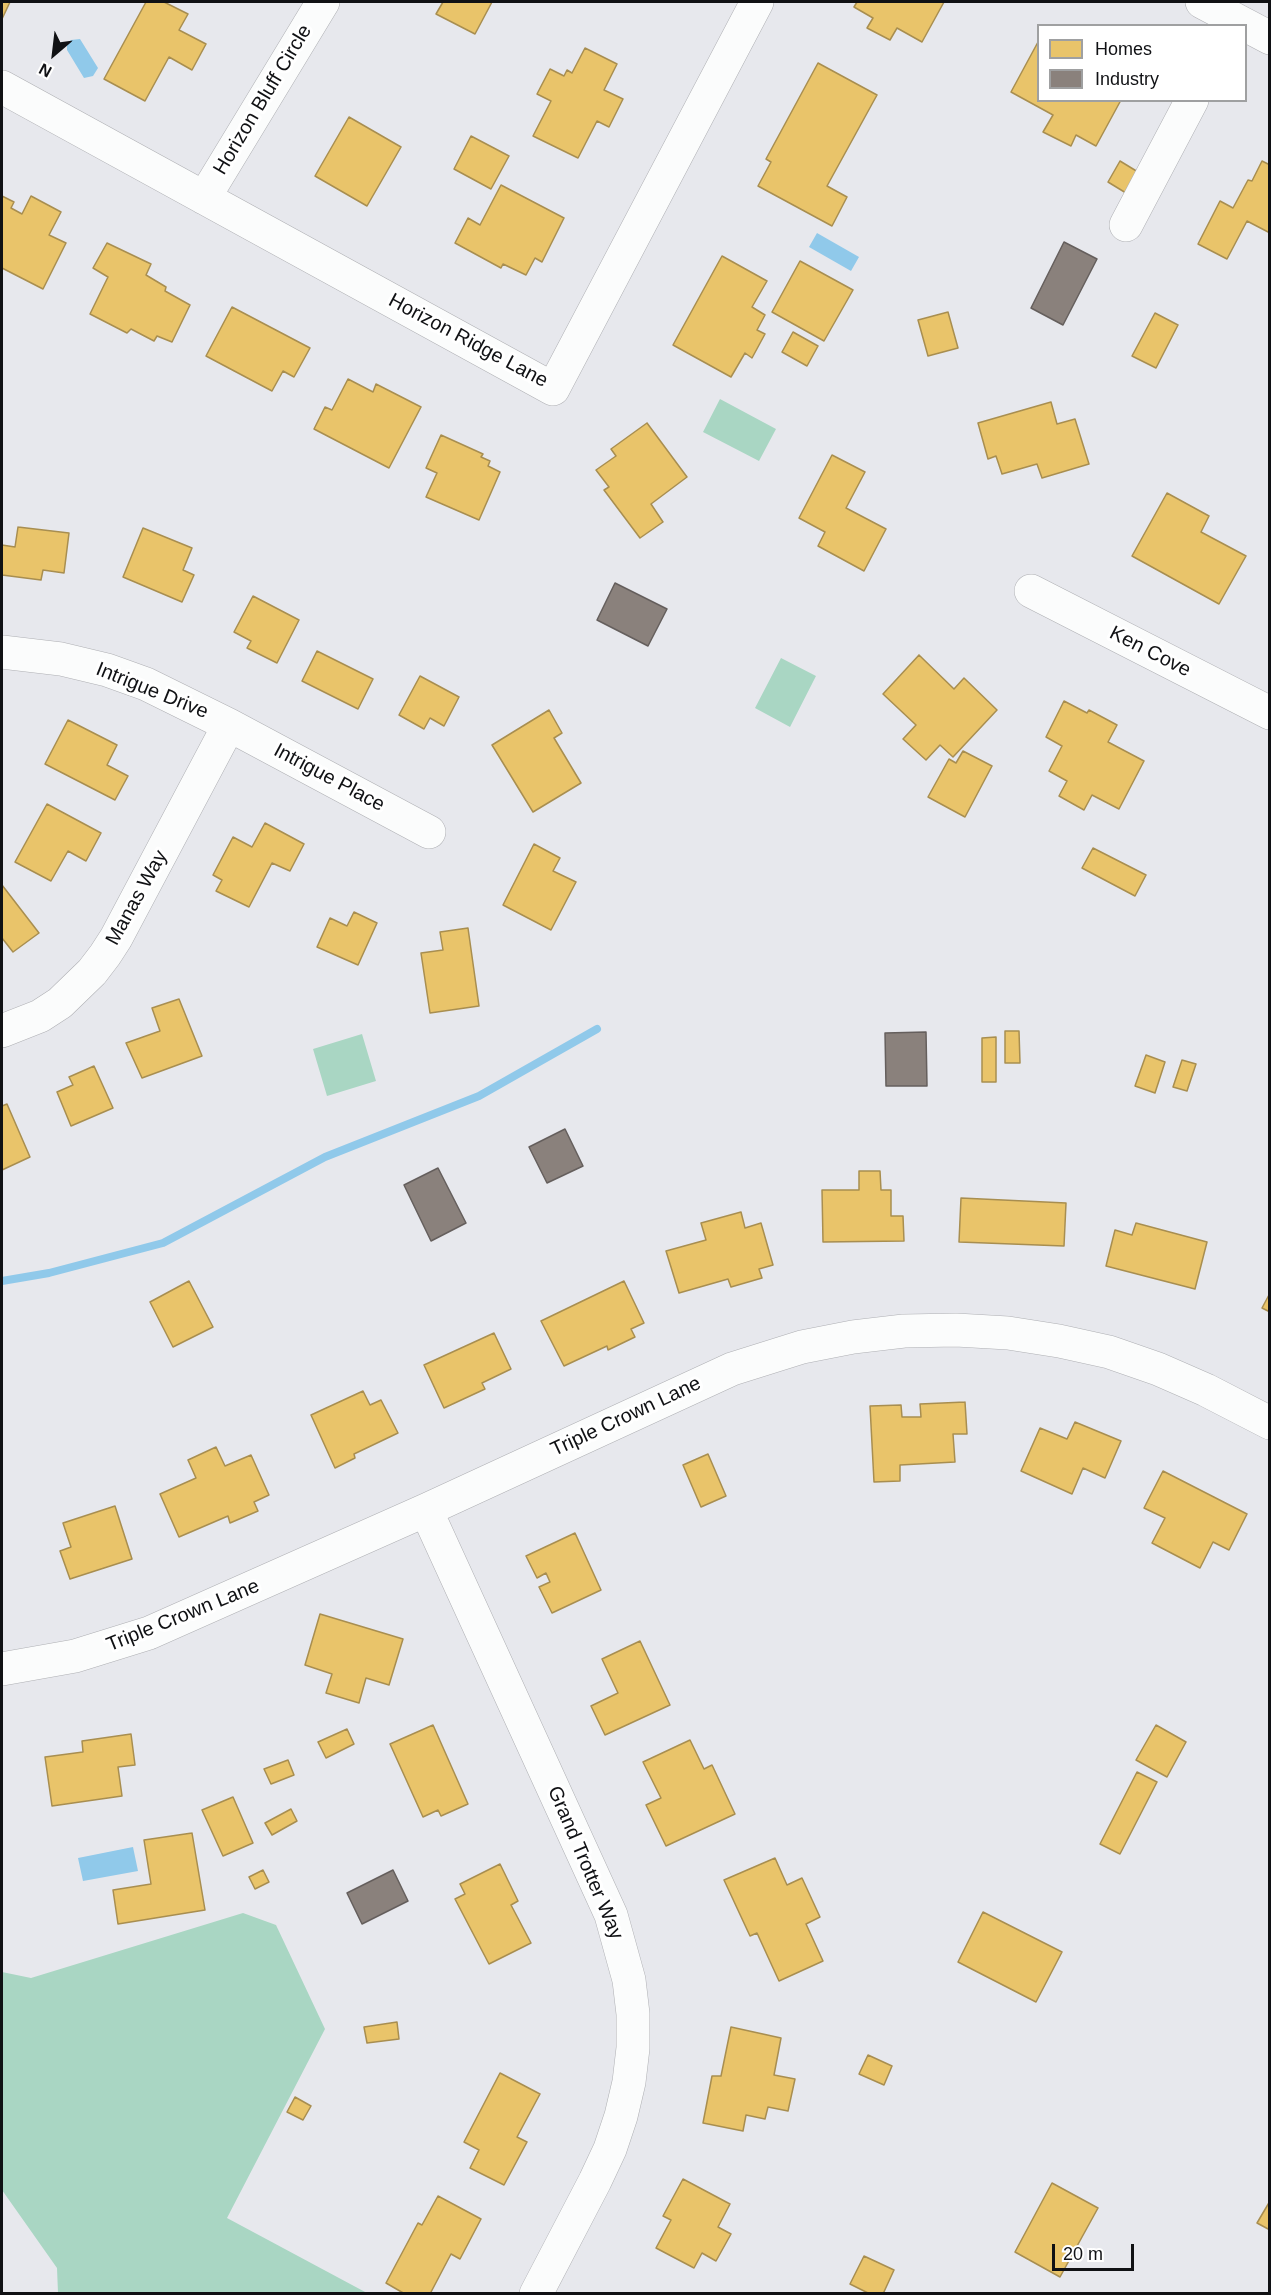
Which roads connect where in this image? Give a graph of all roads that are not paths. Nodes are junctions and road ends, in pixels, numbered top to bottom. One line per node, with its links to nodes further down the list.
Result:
1 (323, 2): 9 (street, Horizon Bluff Circle)
2 (757, 2): 9 (street, Horizon Ridge Lane)
3 (1202, 2): 4 (street)
4 (1234, 22)
5 (1247, 28): 6 (street)
6 (1269, 38)
7 (2, 87): 9 (street, Horizon Ridge Lane)
8 (1191, 102): 10 (street)
9 (204, 198)
10 (1126, 225)
11 (1031, 591): 13 (street, Ken Cove)
12 (2, 652): 14 (street, Intrigue Drive)
13 (1269, 713)
14 (230, 725): 15 (street, Intrigue Place); 16 (street, Manas Way)
15 (429, 832)
16 (2, 1031)
17 (1269, 1423): 18 (street, Triple Crown Lane)
18 (426, 1510): 19 (street, Triple Crown Lane); 20 (street, Grand Trotter Way)
19 (2, 1669)
20 (536, 2294)

